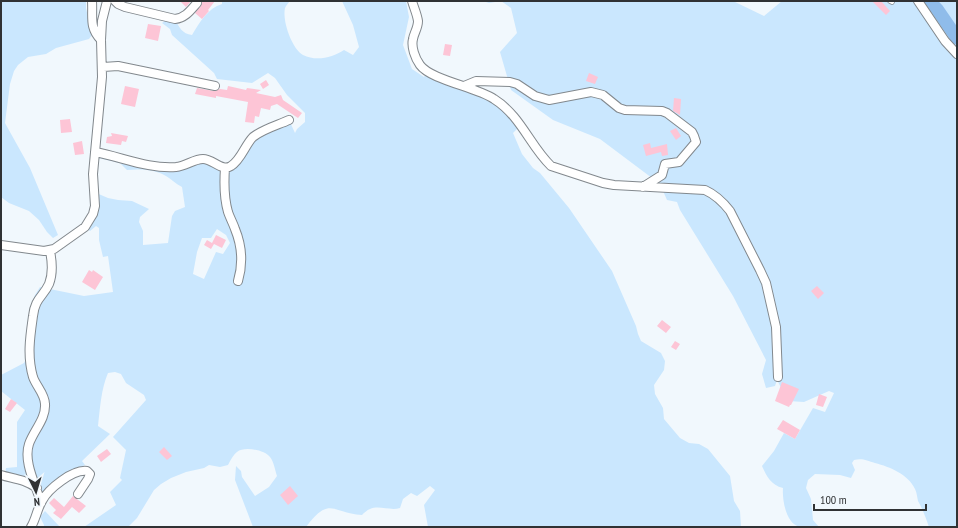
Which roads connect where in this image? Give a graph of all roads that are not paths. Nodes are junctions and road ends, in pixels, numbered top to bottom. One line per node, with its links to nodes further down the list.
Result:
1 (92, 1): 7 (street)
2 (107, 1): 7 (street)
3 (115, 1): 6 (street)
4 (412, 1): 11 (street)
5 (918, 1): 8 (street)
6 (197, 3)
7 (101, 40): 9 (street)
8 (957, 54)
9 (102, 67): 10 (street); 13 (street)
10 (214, 86)
11 (464, 86): 15 (street); 15 (street)
12 (290, 120): 14 (street)
13 (95, 152): 14 (street); 17 (street)
14 (225, 168): 18 (street)
15 (642, 187): 19 (street)
16 (1, 245): 17 (street)
17 (50, 250): 21 (street)
18 (238, 281)
19 (778, 377)
20 (1, 475): 21 (street)
21 (37, 488): 23 (street)
22 (78, 494): 23 (street)
23 (41, 502): 24 (street)
24 (31, 527)

